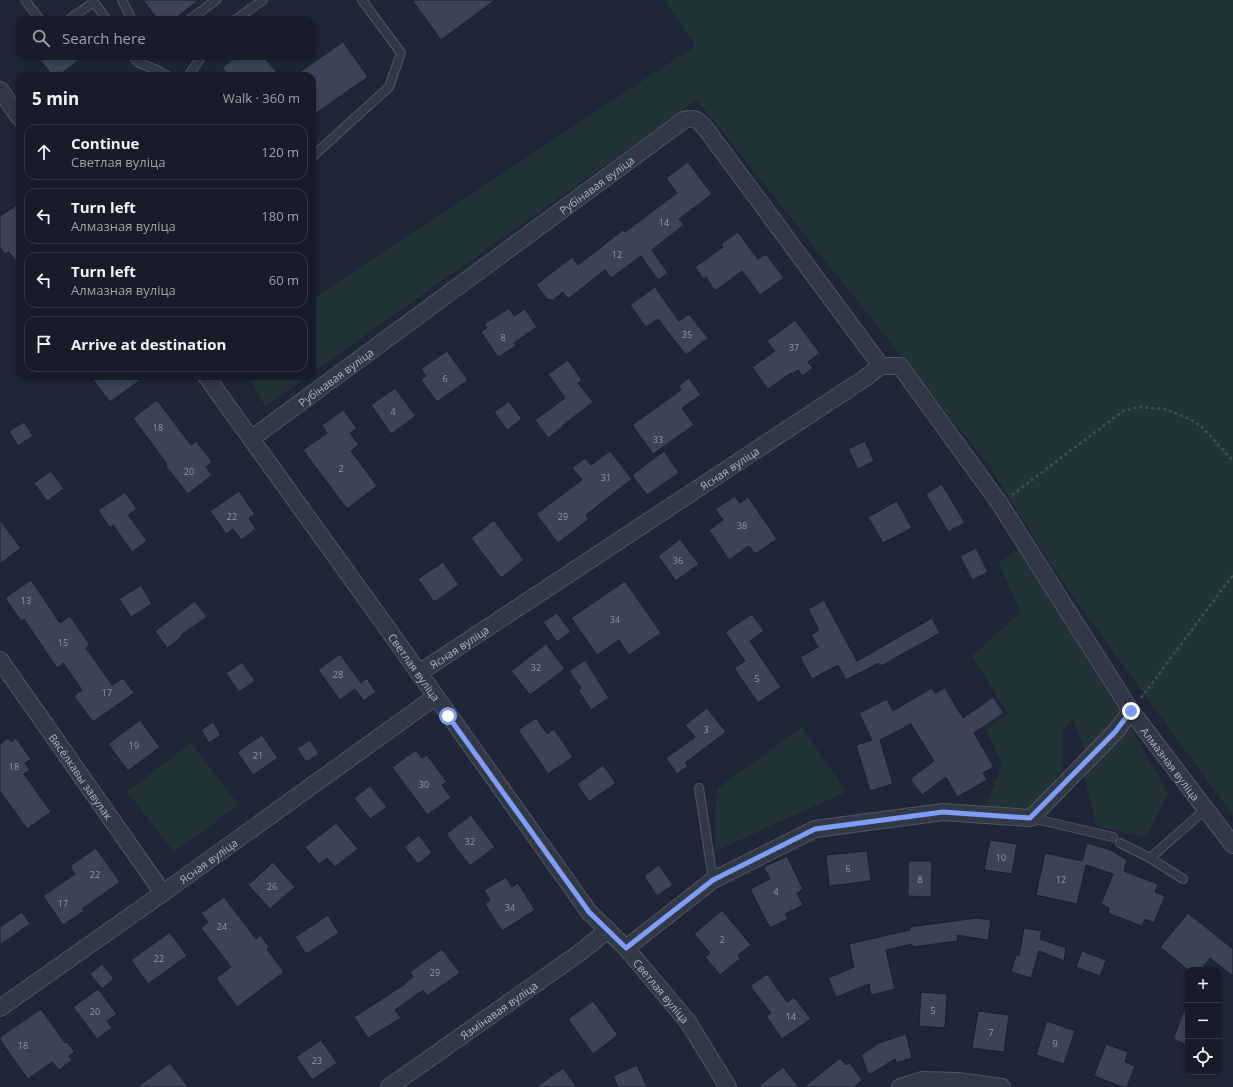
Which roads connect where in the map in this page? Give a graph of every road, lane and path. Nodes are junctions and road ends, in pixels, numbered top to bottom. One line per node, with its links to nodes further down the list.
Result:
1 (25, 0): 6 (lane)
2 (122, 0): 9 (lane)
3 (216, 0): 10 (lane)
4 (263, 0): 11 (lane)
5 (362, 0): 18 (lane)
6 (37, 16)
7 (74, 16): 8 (lane)
8 (104, 16)
9 (130, 16)
10 (194, 16)
11 (241, 16)
12 (136, 60): 14 (lane)
13 (199, 60): 15 (lane)
14 (161, 72)
15 (191, 72)
16 (0, 90): 17 (street)
17 (16, 112)
18 (316, 154)
19 (881, 366): 21 (street, Рубінавая вуліца); 23 (street); 26 (street, Ясная вуліца)
20 (209, 380): 21 (street, Светлая вуліца)
21 (251, 439): 26 (street, Светлая вуліца)
22 (1233, 461): 23 (path)
23 (1000, 504): 28 (street, Алмазная вуліца)
24 (1233, 575): 28 (path)
25 (0, 660): 38 (street, Вясёлкавы завулак)
26 (419, 673): 27 (street, Светлая вуліца)
27 (435, 697): 38 (street, Ясная вуліца); 39 (street, Светлая вуліца)
28 (1131, 711): 30 (street, Алмазная вуліца); 31 (street)
29 (699, 788): 37 (lane)
30 (1206, 809): 34 (street, Алмазная вуліца); 35 (lane)
31 (1030, 818): 32 (lane); 37 (street)
32 (1113, 837)
33 (1120, 843): 35 (lane)
34 (1233, 845)
35 (1150, 858): 36 (lane)
36 (1183, 879)
37 (713, 880): 40 (street)
38 (163, 893): 41 (street, Ясная вуліца)
39 (608, 930): 40 (street, Светлая вуліца); 42 (street, Язмінавая вуліца)
40 (626, 948): 43 (street, Светлая вуліца)
41 (0, 1008)
42 (389, 1087)
43 (728, 1087)
44 (900, 1087): 45 (street)
45 (1002, 1087)

